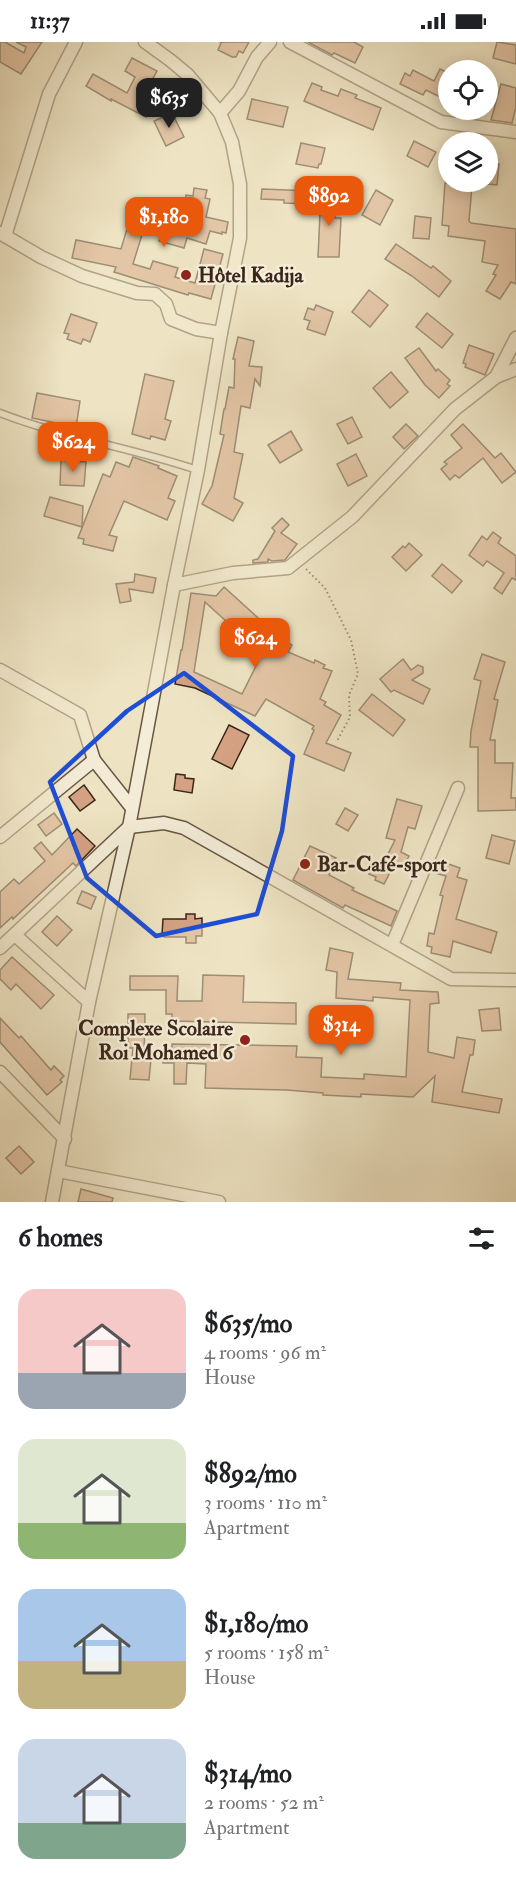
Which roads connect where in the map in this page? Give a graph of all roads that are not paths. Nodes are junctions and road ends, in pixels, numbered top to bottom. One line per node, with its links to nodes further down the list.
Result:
1 (76, 42): 7 (street)
2 (145, 42): 5 (street)
3 (270, 42): 5 (street)
4 (290, 42): 6 (street)
5 (220, 113): 8 (street)
6 (516, 132)
7 (3, 234): 8 (street)
8 (222, 333): 13 (street)
9 (516, 338): 11 (street)
10 (516, 369): 11 (street)
11 (496, 377): 14 (street)
12 (0, 413): 13 (lane)
13 (198, 470): 14 (street)
14 (174, 585): 18 (street)
15 (0, 670): 16 (street)
16 (94, 760): 18 (street); 20 (street)
17 (458, 788): 22 (street)
18 (132, 808): 19 (street)
19 (129, 827): 21 (street); 22 (street); 25 (street)
20 (0, 837)
21 (15, 935): 23 (street); 25 (street)
22 (392, 945): 24 (street)
23 (0, 948)
24 (516, 980)
25 (89, 1002): 27 (street)
26 (0, 1072): 27 (street)
27 (65, 1139): 28 (street)
28 (58, 1171): 29 (street); 30 (street)
29 (52, 1202)
30 (219, 1202)

